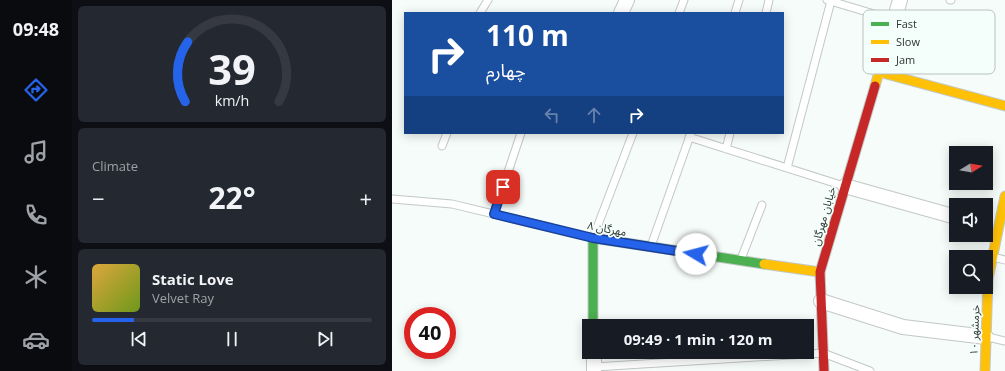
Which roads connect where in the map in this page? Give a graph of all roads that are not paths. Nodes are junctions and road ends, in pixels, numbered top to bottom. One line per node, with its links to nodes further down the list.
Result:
1 (488, 0): 10 (lane)
2 (627, 0): 11 (street)
3 (684, 0): 12 (lane)
4 (739, 0): 13 (lane)
5 (769, 0): 14 (lane)
6 (829, 0): 8 (lane); 25 (lane)
7 (900, 0): 9 (street)
8 (863, 10)
9 (897, 10)
10 (481, 12)
11 (621, 12)
12 (679, 12)
13 (734, 12)
14 (766, 12)
15 (878, 74): 26 (street, خیابان مهرگان)
16 (886, 74): 17 (street)
17 (1005, 106)
18 (447, 134): 23 (lane)
19 (521, 134): 30 (lane)
20 (633, 134): 33 (lane)
21 (730, 134): 24 (lane)
22 (690, 135): 24 (lane); 34 (lane)
23 (442, 146)
24 (726, 148): 25 (lane)
25 (787, 168): 26 (lane)
26 (844, 186): 31 (street); 38 (street, خیابان مهرگان)
27 (1005, 196): 32 (street, خرمشهر ۱۰)
28 (392, 199): 30 (lane, مهرگان ۸)
29 (762, 205): 36 (lane)
30 (494, 214): 33 (lane, مهرگان ۸)
31 (949, 215)
32 (993, 225)
33 (593, 238): 34 (street, مهرگان ۸); 41 (street)
34 (651, 248): 36 (street, مهرگان ۸)
35 (993, 257): 37 (lane)
36 (741, 260): 38 (street, مهرگان ۸)
37 (1005, 260)
38 (820, 272): 40 (street, خیابان مهرگان)
39 (987, 294): 42 (street, خرمشهر ۱۰)
40 (821, 301): 42 (street); 44 (street, خیابان مهرگان)
41 (593, 319)
42 (986, 337): 43 (lane); 48 (street, خرمشهر ۱۰)
43 (1005, 341)
44 (823, 353): 45 (lane); 46 (street, خیابان مهرگان); 47 (lane)
45 (594, 369)
46 (824, 371)
47 (870, 371)
48 (985, 371)

